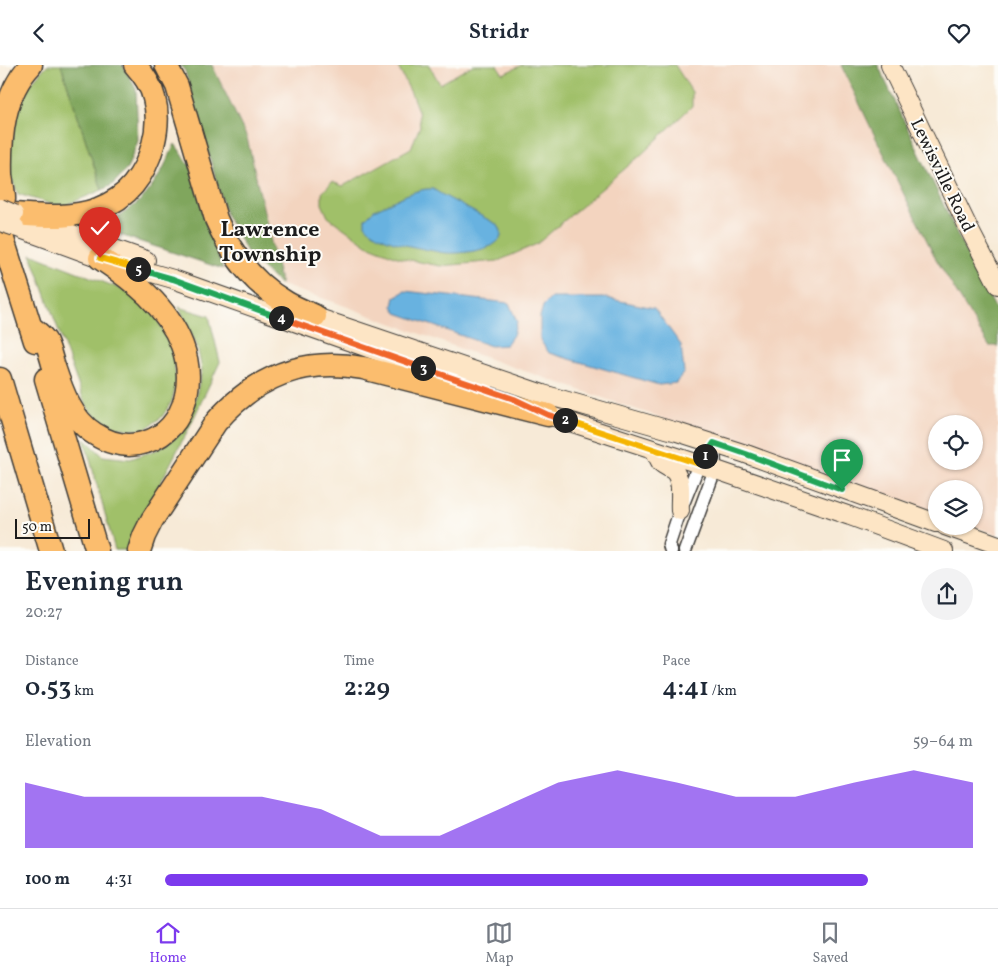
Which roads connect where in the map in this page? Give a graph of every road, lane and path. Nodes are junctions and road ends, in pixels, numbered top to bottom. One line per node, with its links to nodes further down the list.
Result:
1 (31, 65): 5 (highway)
2 (136, 65): 6 (highway)
3 (166, 65): 9 (highway)
4 (890, 65): 8 (main road, Lewisville Road)
5 (3, 219): 6 (highway); 10 (highway)
6 (65, 231): 7 (main road); 9 (main road)
7 (100, 258): 10 (highway); 12 (main road)
8 (998, 285)
9 (315, 316): 13 (main road)
10 (30, 326): 21 (highway)
11 (0, 379): 20 (highway)
12 (548, 415): 14 (main road); 22 (highway)
13 (714, 443): 15 (street); 17 (main road)
14 (654, 449): 15 (main road); 16 (main road)
15 (707, 467): 16 (street); 24 (street); 25 (main road)
16 (680, 511): 23 (street)
17 (928, 520)
18 (970, 535): 19 (main road)
19 (998, 545)
20 (51, 551)
21 (96, 551)
22 (139, 551)
23 (671, 551)
24 (685, 551)
25 (944, 551)

